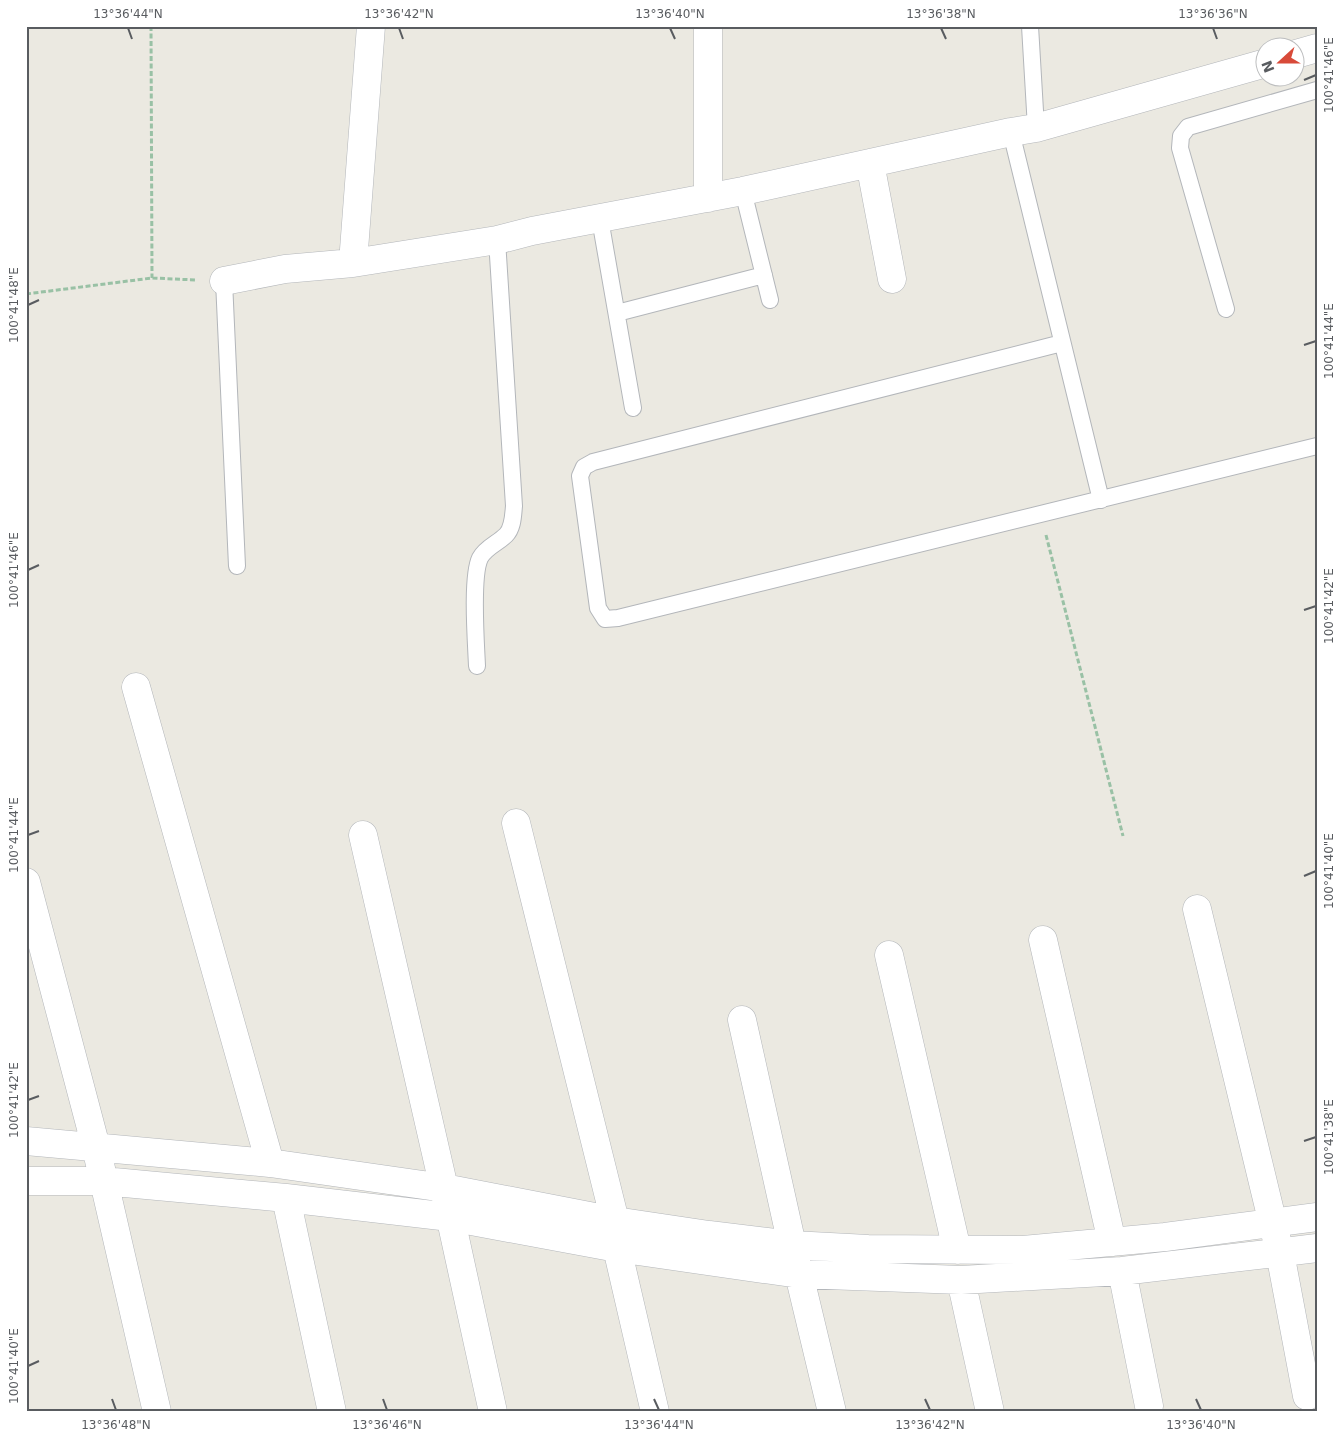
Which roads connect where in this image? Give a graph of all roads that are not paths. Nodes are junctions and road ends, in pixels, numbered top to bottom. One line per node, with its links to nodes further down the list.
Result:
1 (371, 26): 12 (street)
2 (708, 26): 9 (street)
3 (1030, 26): 6 (lane)
4 (1256, 66): 6 (street)
5 (1317, 90): 17 (lane)
6 (1024, 130): 7 (street); 19 (lane)
7 (870, 163): 8 (street); 14 (street)
8 (743, 191): 9 (street); 13 (lane)
9 (708, 198): 10 (street)
10 (600, 219): 11 (street); 18 (lane)
11 (497, 240): 12 (street); 24 (lane)
12 (353, 263): 15 (street)
13 (764, 274): 16 (lane); 18 (lane)
14 (892, 279)
15 (224, 281): 23 (lane)
16 (770, 300)
17 (1226, 308)
18 (617, 313): 20 (lane)
19 (1062, 343): 22 (lane); 22 (lane)
20 (633, 408)
21 (1317, 446): 22 (lane)
22 (1101, 500)
23 (237, 566)
24 (477, 666)
25 (136, 687): 35 (street)
26 (516, 824): 42 (street)
27 (363, 835): 38 (street)
28 (26, 882): 34 (street)
29 (1197, 909): 43 (street)
30 (1042, 940): 44 (street)
31 (889, 955): 48 (street)
32 (742, 1020): 45 (street)
33 (26, 1141): 34 (street)
34 (96, 1147): 35 (street); 37 (street)
35 (270, 1163): 38 (street)
36 (26, 1181): 37 (street)
37 (103, 1181): 39 (street); 55 (street)
38 (444, 1188): 40 (street); 42 (street)
39 (286, 1198): 40 (street); 56 (street)
40 (450, 1217): 46 (street); 57 (street)
41 (1317, 1217): 43 (street)
42 (615, 1221): 45 (street)
43 (1272, 1224): 44 (street); 49 (street)
44 (1112, 1242): 48 (street)
45 (792, 1245): 48 (street); 51 (street)
46 (617, 1248): 51 (street); 58 (street)
47 (1317, 1248): 49 (street)
48 (957, 1250)
49 (1280, 1253): 50 (street); 53 (street)
50 (1122, 1271): 52 (street); 54 (street)
51 (799, 1274): 52 (street); 59 (street)
52 (961, 1280): 60 (street)
53 (1307, 1396)
54 (1149, 1406)
55 (157, 1412)
56 (332, 1412)
57 (493, 1412)
58 (655, 1412)
59 (832, 1412)
60 (990, 1412)

